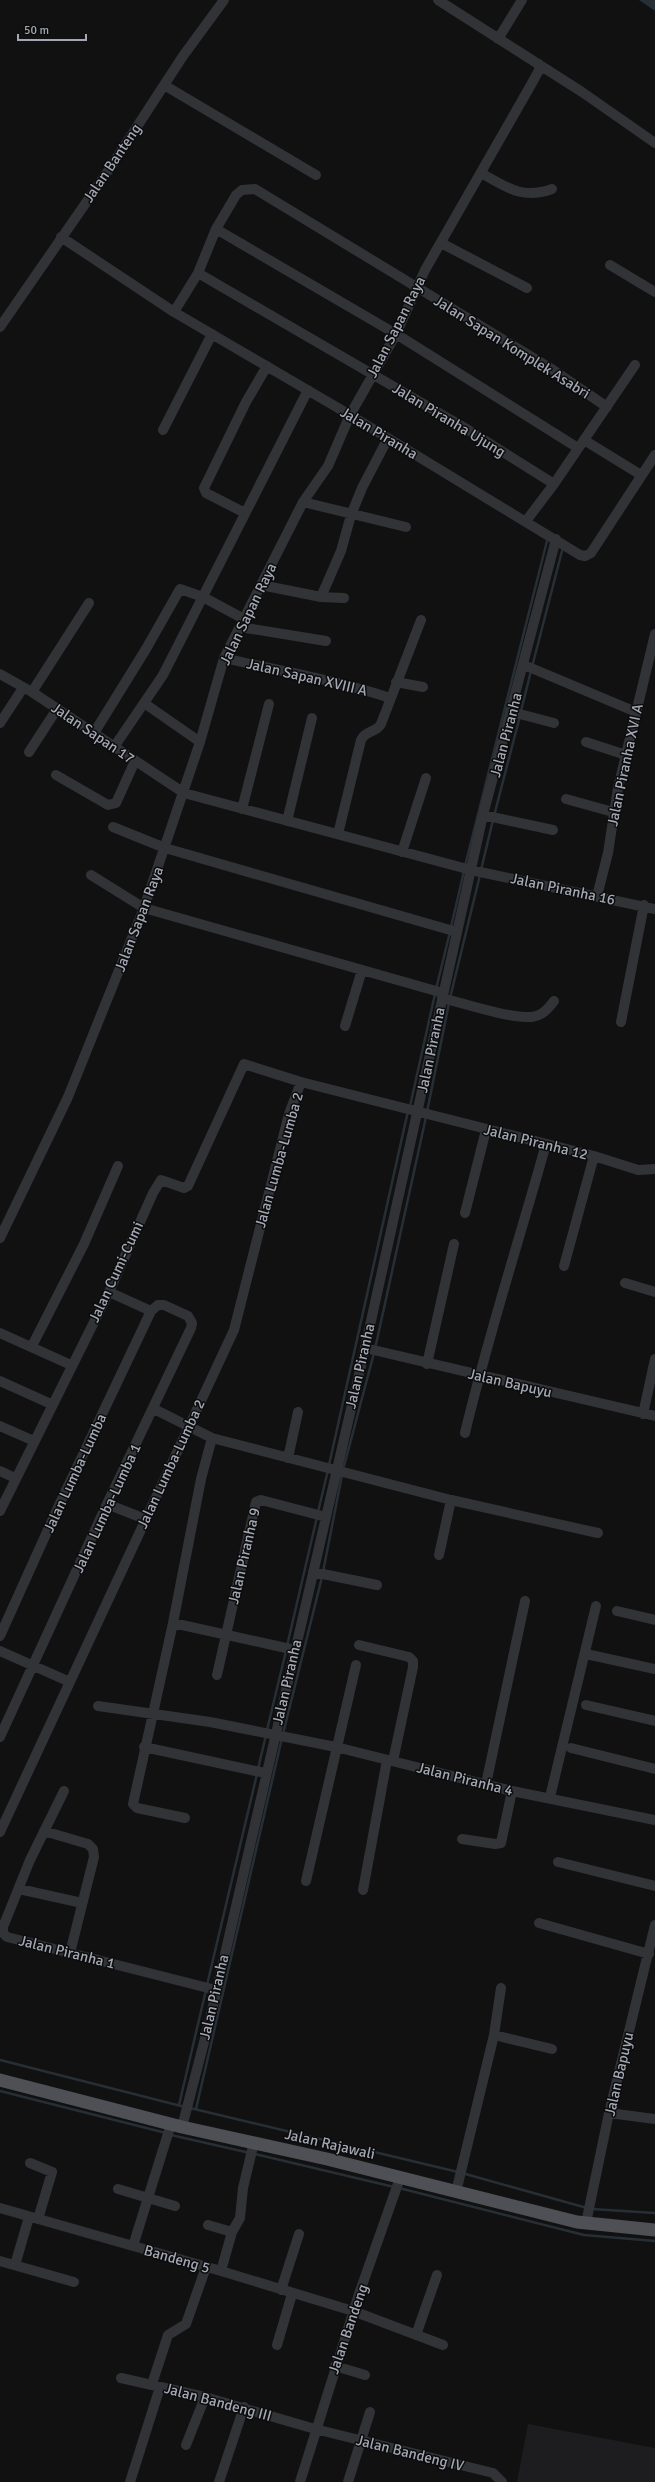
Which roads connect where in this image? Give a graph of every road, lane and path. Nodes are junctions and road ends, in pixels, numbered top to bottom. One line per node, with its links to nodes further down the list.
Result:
1 (224, 0): 6 (street, Jalan Banteng)
2 (438, 0): 4 (street)
3 (522, 0): 4 (street)
4 (498, 39): 5 (street)
5 (539, 64): 7 (street); 8 (street, Jalan Sapan Raya)
6 (164, 85): 9 (street); 12 (street, Jalan Banteng)
7 (655, 143)
8 (481, 173): 10 (street); 13 (street, Jalan Sapan Raya)
9 (316, 175)
10 (552, 189)
11 (216, 228): 15 (street, Jalan Sapan Komplek Asabri); 16 (street, Jalan Sapan Komplek Asabri); 22 (street)
12 (61, 237): 19 (street, Jalan Piranha); 20 (street, Jalan Banteng)
13 (441, 243): 16 (street, Jalan Sapan Raya); 17 (street)
14 (610, 265): 18 (street)
15 (198, 273): 19 (street, Jalan Sapan Komplek Asabri); 25 (street, Jalan Piranha Ujung)
16 (416, 287): 22 (street, Jalan Sapan Raya); 27 (street, Jalan Sapan Komplek Asabri)
17 (527, 288)
18 (655, 292)
19 (174, 312): 21 (street, Jalan Piranha)
20 (0, 327)
21 (212, 334): 24 (street, Jalan Piranha); 29 (street)
22 (396, 334): 25 (street, Jalan Sapan Raya); 31 (street)
23 (635, 365): 27 (street)
24 (267, 366): 26 (street, Jalan Piranha); 36 (street)
25 (373, 374): 28 (street, Jalan Sapan Raya); 34 (street, Jalan Piranha Ujung)
26 (308, 390): 28 (street, Jalan Piranha); 36 (street)
27 (606, 407): 31 (street)
28 (350, 415): 30 (street, Jalan Piranha); 35 (street, Jalan Sapan Raya)
29 (163, 430)
30 (388, 438): 37 (street); 38 (street, Jalan Piranha)
31 (581, 444): 33 (street); 34 (street)
32 (655, 455): 33 (street)
33 (642, 475): 40 (street)
34 (554, 484): 38 (street)
35 (303, 502): 37 (street); 41 (street, Jalan Sapan Raya)
36 (245, 513): 42 (street)
37 (351, 515): 39 (street); 43 (street)
38 (526, 521): 40 (street, Jalan Piranha)
39 (406, 527)
40 (556, 539): 51 (street, Jalan Piranha)
41 (261, 586): 43 (street); 47 (street, Jalan Sapan Raya)
42 (203, 597): 47 (street); 57 (street); 65 (street)
43 (320, 597): 44 (street)
44 (344, 598)
45 (89, 603): 55 (street)
46 (421, 620): 53 (street)
47 (242, 623): 49 (street); 50 (street, Jalan Sapan Raya)
48 (655, 634): 61 (street, Jalan Piranha XVI A)
49 (326, 641)
50 (224, 658): 56 (street, Jalan Sapan XVIII A); 66 (street, Jalan Sapan Raya)
51 (524, 665): 60 (street, Jalan Piranha); 61 (street)
52 (0, 674): 55 (street, Jalan Sapan 17)
53 (396, 682): 54 (street); 56 (street)
54 (423, 687)
55 (28, 690): 59 (street, Jalan Sapan 17); 63 (street)
56 (390, 698): 82 (street)
57 (144, 703): 66 (street); 68 (street)
58 (269, 704): 76 (street)
59 (57, 709): 65 (street, Jalan Sapan 17); 69 (street)
60 (512, 712): 64 (street); 78 (street, Jalan Piranha)
61 (636, 712): 70 (street, Jalan Piranha XVI A)
62 (312, 718): 79 (street)
63 (0, 723)
64 (554, 723)
65 (94, 732): 68 (street, Jalan Sapan 17)
66 (200, 742): 74 (street, Jalan Sapan Raya)
67 (586, 742): 70 (street)
68 (114, 747): 71 (street, Jalan Sapan 17)
69 (29, 752)
70 (626, 755): 77 (street, Jalan Piranha XVI A)
71 (135, 761): 72 (street); 74 (street, Jalan Sapan 17)
72 (56, 775)
73 (426, 778): 84 (street)
74 (184, 793): 76 (street, Jalan Sapan 17); 83 (street, Jalan Sapan Raya)
75 (566, 799): 77 (street)
76 (242, 808): 79 (street, Jalan Sapan 17)
77 (613, 812): 87 (street, Jalan Piranha XVI A)
78 (483, 815): 81 (street); 85 (street, Jalan Piranha)
79 (287, 820): 82 (street, Jalan Sapan 17)
80 (114, 827): 83 (street)
81 (553, 830)
82 (338, 834): 84 (street, Jalan Piranha 16)
83 (165, 848): 89 (street, Jalan Sapan Raya); 91 (street)
84 (402, 852): 85 (street, Jalan Piranha 16)
85 (471, 870): 87 (street, Jalan Piranha 16); 91 (street, Jalan Piranha)
86 (91, 875): 89 (street)
87 (597, 896): 88 (street, Jalan Piranha 16)
88 (644, 905): 90 (street, Jalan Piranha 16); 95 (street)
89 (144, 908): 92 (street); 106 (street, Jalan Sapan Raya)
90 (655, 909)
91 (457, 932): 93 (street, Jalan Piranha)
92 (362, 970): 93 (street); 96 (street)
93 (443, 996): 94 (street); 99 (street, Jalan Piranha)
94 (554, 1002)
95 (621, 1022)
96 (345, 1026)
97 (244, 1064): 98 (street, Jalan Piranha 12); 111 (street, Jalan Cumi-Cumi)
98 (301, 1082): 99 (street, Jalan Piranha 12); 128 (street, Jalan Lumba-Lumba 2)
99 (418, 1112): 100 (street, Jalan Piranha 12); 116 (street, Jalan Piranha)
100 (486, 1130): 101 (street, Jalan Piranha 12); 105 (street)
101 (546, 1144): 102 (street, Jalan Piranha 12); 120 (street)
102 (594, 1156): 104 (street, Jalan Piranha 12); 109 (street)
103 (118, 1166): 115 (street)
104 (655, 1169)
105 (465, 1213)
106 (4, 1216): 107 (street, Jalan Sapan Raya)
107 (0, 1238)
108 (454, 1244): 119 (street)
109 (564, 1266)
110 (625, 1283): 112 (street)
111 (108, 1292): 113 (street); 118 (street, Jalan Cumi-Cumi)
112 (655, 1292)
113 (152, 1311): 123 (street, Jalan Lumba-Lumba 1); 151 (street, Jalan Lumba-Lumba)
114 (1, 1335): 115 (street)
115 (32, 1346): 118 (street)
116 (365, 1348): 119 (street, Jalan Bapuyu); 134 (street, Jalan Piranha)
117 (655, 1359): 125 (street)
118 (71, 1364): 122 (street, Jalan Cumi-Cumi)
119 (427, 1364): 120 (street, Jalan Bapuyu)
120 (479, 1376): 125 (street, Jalan Bapuyu); 129 (street)
121 (0, 1381): 122 (street)
122 (51, 1404): 131 (street, Jalan Cumi-Cumi)
123 (154, 1409): 128 (street); 137 (street, Jalan Lumba-Lumba 1)
124 (298, 1412): 132 (street)
125 (643, 1414): 126 (street, Jalan Bapuyu)
126 (655, 1416)
127 (0, 1426): 131 (street)
128 (189, 1428): 130 (street); 140 (street, Jalan Lumba-Lumba 2)
129 (465, 1433)
130 (212, 1438): 132 (street); 149 (street)
131 (34, 1441): 135 (street, Jalan Cumi-Cumi)
132 (288, 1458): 134 (street)
133 (0, 1471): 135 (street)
134 (335, 1471): 136 (street); 139 (street, Jalan Piranha)
135 (15, 1478): 138 (street, Jalan Cumi-Cumi)
136 (450, 1500): 141 (street); 142 (street)
137 (107, 1504): 140 (street); 157 (street, Jalan Lumba-Lumba 1)
138 (0, 1511)
139 (326, 1517): 143 (street, Jalan Piranha); 150 (street, Jalan Piranha 9)
140 (145, 1519): 160 (street, Jalan Lumba-Lumba 2)
141 (598, 1533)
142 (439, 1555)
143 (313, 1572): 144 (street); 153 (street, Jalan Piranha)
144 (377, 1585)
145 (525, 1601): 173 (street)
146 (596, 1606): 155 (street)
147 (617, 1610): 148 (street)
148 (655, 1620)
149 (173, 1623): 150 (street); 163 (street)
150 (226, 1633): 153 (street); 159 (street)
151 (0, 1636)
152 (359, 1644): 170 (street)
153 (295, 1650): 165 (street, Jalan Piranha)
154 (0, 1651): 157 (street)
155 (586, 1654): 158 (street); 176 (street)
156 (356, 1665): 168 (street)
157 (32, 1667): 160 (street); 166 (street, Jalan Lumba-Lumba 1)
158 (655, 1669)
159 (217, 1675)
160 (70, 1682): 180 (street, Jalan Lumba-Lumba 2)
161 (586, 1705): 164 (street)
162 (98, 1706): 163 (street, Jalan Piranha 4)
163 (152, 1713): 165 (street, Jalan Piranha 4); 167 (street)
164 (655, 1721)
165 (275, 1735): 168 (street, Jalan Piranha 4); 172 (street, Jalan Piranha)
166 (0, 1737)
167 (144, 1747): 172 (street); 177 (street)
168 (336, 1747): 170 (street, Jalan Piranha 4); 183 (street)
169 (571, 1748): 171 (street)
170 (390, 1760): 173 (street, Jalan Piranha 4); 186 (street)
171 (655, 1769)
172 (265, 1773): 193 (street, Jalan Piranha)
173 (486, 1784): 175 (street, Jalan Piranha 4)
174 (64, 1791): 179 (street, Jalan Piranha 1)
175 (512, 1791): 176 (street, Jalan Piranha 4); 181 (street)
176 (550, 1797): 178 (street, Jalan Piranha 4)
177 (185, 1818)
178 (655, 1820)
179 (44, 1831): 185 (street, Jalan Piranha 1); 187 (street)
180 (0, 1832)
181 (462, 1839)
182 (558, 1862): 184 (street)
183 (306, 1881)
184 (655, 1886)
185 (18, 1889): 187 (street); 190 (street, Jalan Piranha 1)
186 (362, 1890)
187 (82, 1903): 190 (street)
188 (539, 1923): 191 (street)
189 (655, 1925): 191 (street, Jalan Bapuyu)
190 (70, 1952): 193 (street, Jalan Piranha 1)
191 (649, 1954): 197 (street, Jalan Bapuyu)
192 (501, 1988): 194 (street)
193 (216, 1990): 199 (street, Jalan Piranha)
194 (494, 2035): 195 (street); 204 (street)
195 (552, 2049)
196 (0, 2080): 199 (main road, Jalan Rajawali)
197 (609, 2113): 198 (street); 209 (street, Jalan Bapuyu)
198 (655, 2119)
199 (176, 2125): 200 (main road, Jalan Rajawali); 205 (street, Jalan Piranha)
200 (254, 2142): 202 (main road, Jalan Rajawali); 212 (street)
201 (30, 2163): 208 (street)
202 (400, 2178): 204 (main road, Jalan Rajawali); 223 (street, Jalan Bandeng)
203 (118, 2189): 205 (street)
204 (456, 2192): 209 (main road, Jalan Rajawali)
205 (149, 2198): 206 (street); 214 (street, Jalan Piranha)
206 (175, 2206)
207 (0, 2208): 208 (street, Bandeng 5)
208 (34, 2218): 214 (street, Bandeng 5); 216 (street)
209 (586, 2223): 211 (main road, Jalan Rajawali)
210 (208, 2225): 212 (street)
211 (655, 2230)
212 (232, 2232): 218 (street)
213 (299, 2234): 221 (street)
214 (133, 2246): 217 (street, Bandeng 5)
215 (0, 2261): 216 (street)
216 (14, 2265): 220 (street)
217 (206, 2268): 218 (street, Bandeng 5); 230 (street)
218 (221, 2271): 221 (street, Bandeng 5)
219 (437, 2275): 224 (street)
220 (74, 2282)
221 (281, 2290): 222 (street, Bandeng 5)
222 (292, 2294): 223 (street, Bandeng 5); 225 (street)
223 (353, 2311): 224 (street, Bandeng 5); 227 (street, Jalan Bandeng)
224 (416, 2335): 226 (street, Bandeng 5)
225 (277, 2345)
226 (443, 2345)
227 (335, 2366): 228 (street); 234 (street, Jalan Bandeng)
228 (365, 2375)
229 (121, 2378): 230 (street, Jalan Bandeng III)
230 (156, 2386): 231 (street, Jalan Bandeng III); 238 (street)
231 (205, 2397): 232 (street, Jalan Bandeng III); 236 (street)
232 (244, 2407): 234 (street, Jalan Bandeng III); 239 (street)
233 (370, 2412): 235 (street)
234 (315, 2429): 235 (street, Jalan Bandeng IV); 240 (street, Jalan Bandeng)
235 (360, 2440): 237 (street, Jalan Bandeng IV); 241 (street)
236 (186, 2445)
237 (502, 2481)
238 (130, 2482)
239 (219, 2482)
240 (300, 2482)
241 (348, 2482)

